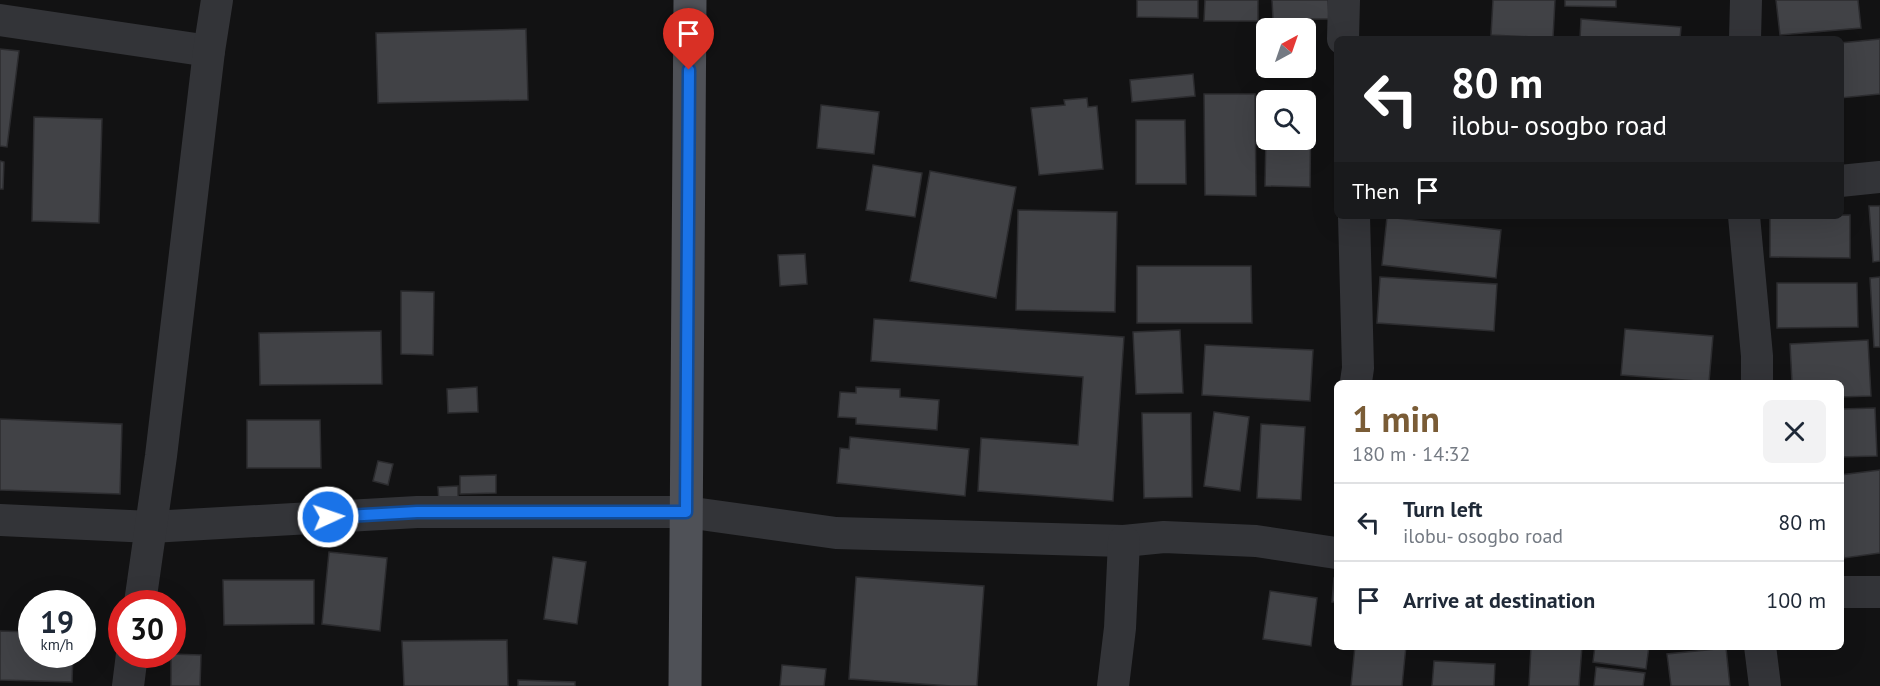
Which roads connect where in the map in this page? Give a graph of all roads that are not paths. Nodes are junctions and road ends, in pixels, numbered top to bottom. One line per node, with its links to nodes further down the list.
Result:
1 (217, 0): 8 (street)
2 (690, 0): 15 (main road)
3 (1344, 0): 6 (street)
4 (1746, 0): 7 (street)
5 (0, 20): 8 (street)
6 (1343, 36)
7 (1745, 36)
8 (208, 51): 17 (street)
9 (1880, 177): 10 (street)
10 (1844, 181)
11 (1354, 219): 13 (street)
12 (1744, 219): 14 (street)
13 (1356, 380)
14 (1757, 380)
15 (686, 512): 17 (street); 18 (street); 26 (main road)
16 (0, 520): 17 (street)
17 (151, 527): 20 (street)
18 (1124, 540): 19 (street); 27 (street)
19 (1334, 546)
20 (142, 590)
21 (1844, 592): 22 (street)
22 (1880, 592)
23 (1760, 650): 28 (street)
24 (130, 668): 25 (street)
25 (128, 686)
26 (685, 686)
27 (1113, 686)
28 (1765, 686)

